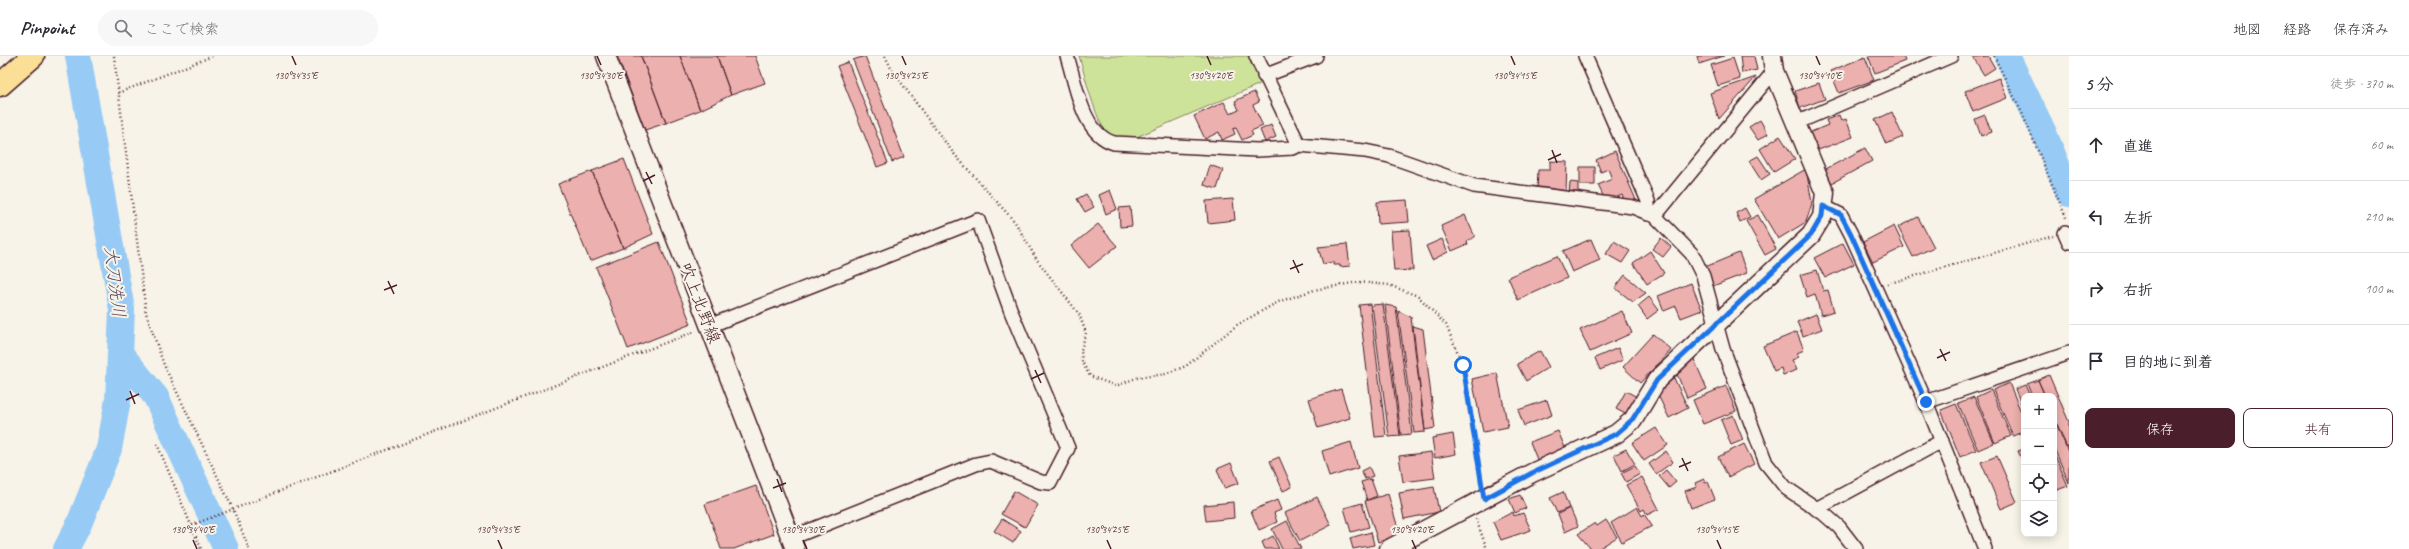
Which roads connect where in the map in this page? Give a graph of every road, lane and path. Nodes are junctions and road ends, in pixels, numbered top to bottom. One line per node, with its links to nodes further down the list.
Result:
1 (114, 56): 15 (path)
2 (213, 56): 15 (path)
3 (606, 56): 23 (street, 吹上北野線)
4 (885, 56): 28 (path)
5 (1067, 56): 17 (street)
6 (1256, 56): 13 (street)
7 (1316, 56): 13 (street)
8 (1586, 56): 19 (street)
9 (1951, 56): 16 (street)
10 (1994, 56): 20 (path)
11 (28, 60): 14 (highway)
12 (1773, 64): 16 (street); 19 (street)
13 (1264, 76): 17 (street)
14 (0, 85)
15 (118, 93): 30 (path)
16 (1796, 123): 18 (street)
17 (1299, 145): 19 (street)
18 (1823, 206): 21 (street); 22 (street)
19 (1651, 215): 22 (street)
20 (2068, 233): 21 (path)
21 (1876, 287): 25 (street)
22 (1716, 325): 28 (street); 31 (street)
23 (709, 326): 30 (path); 33 (street, 吹上北野線); 33 (street)
24 (2069, 353): 25 (street)
25 (1926, 402): 26 (street)
26 (1942, 441): 31 (street); 39 (street)
27 (157, 444): 32 (path)
28 (1484, 499): 29 (street)
29 (1467, 508): 36 (street); 37 (path)
30 (233, 509): 32 (path); 35 (path)
31 (1816, 509): 38 (street)
32 (192, 525): 34 (path)
33 (793, 543)
34 (201, 549)
35 (249, 549)
36 (1390, 549)
37 (1487, 549)
38 (1856, 549)
39 (1985, 549)

